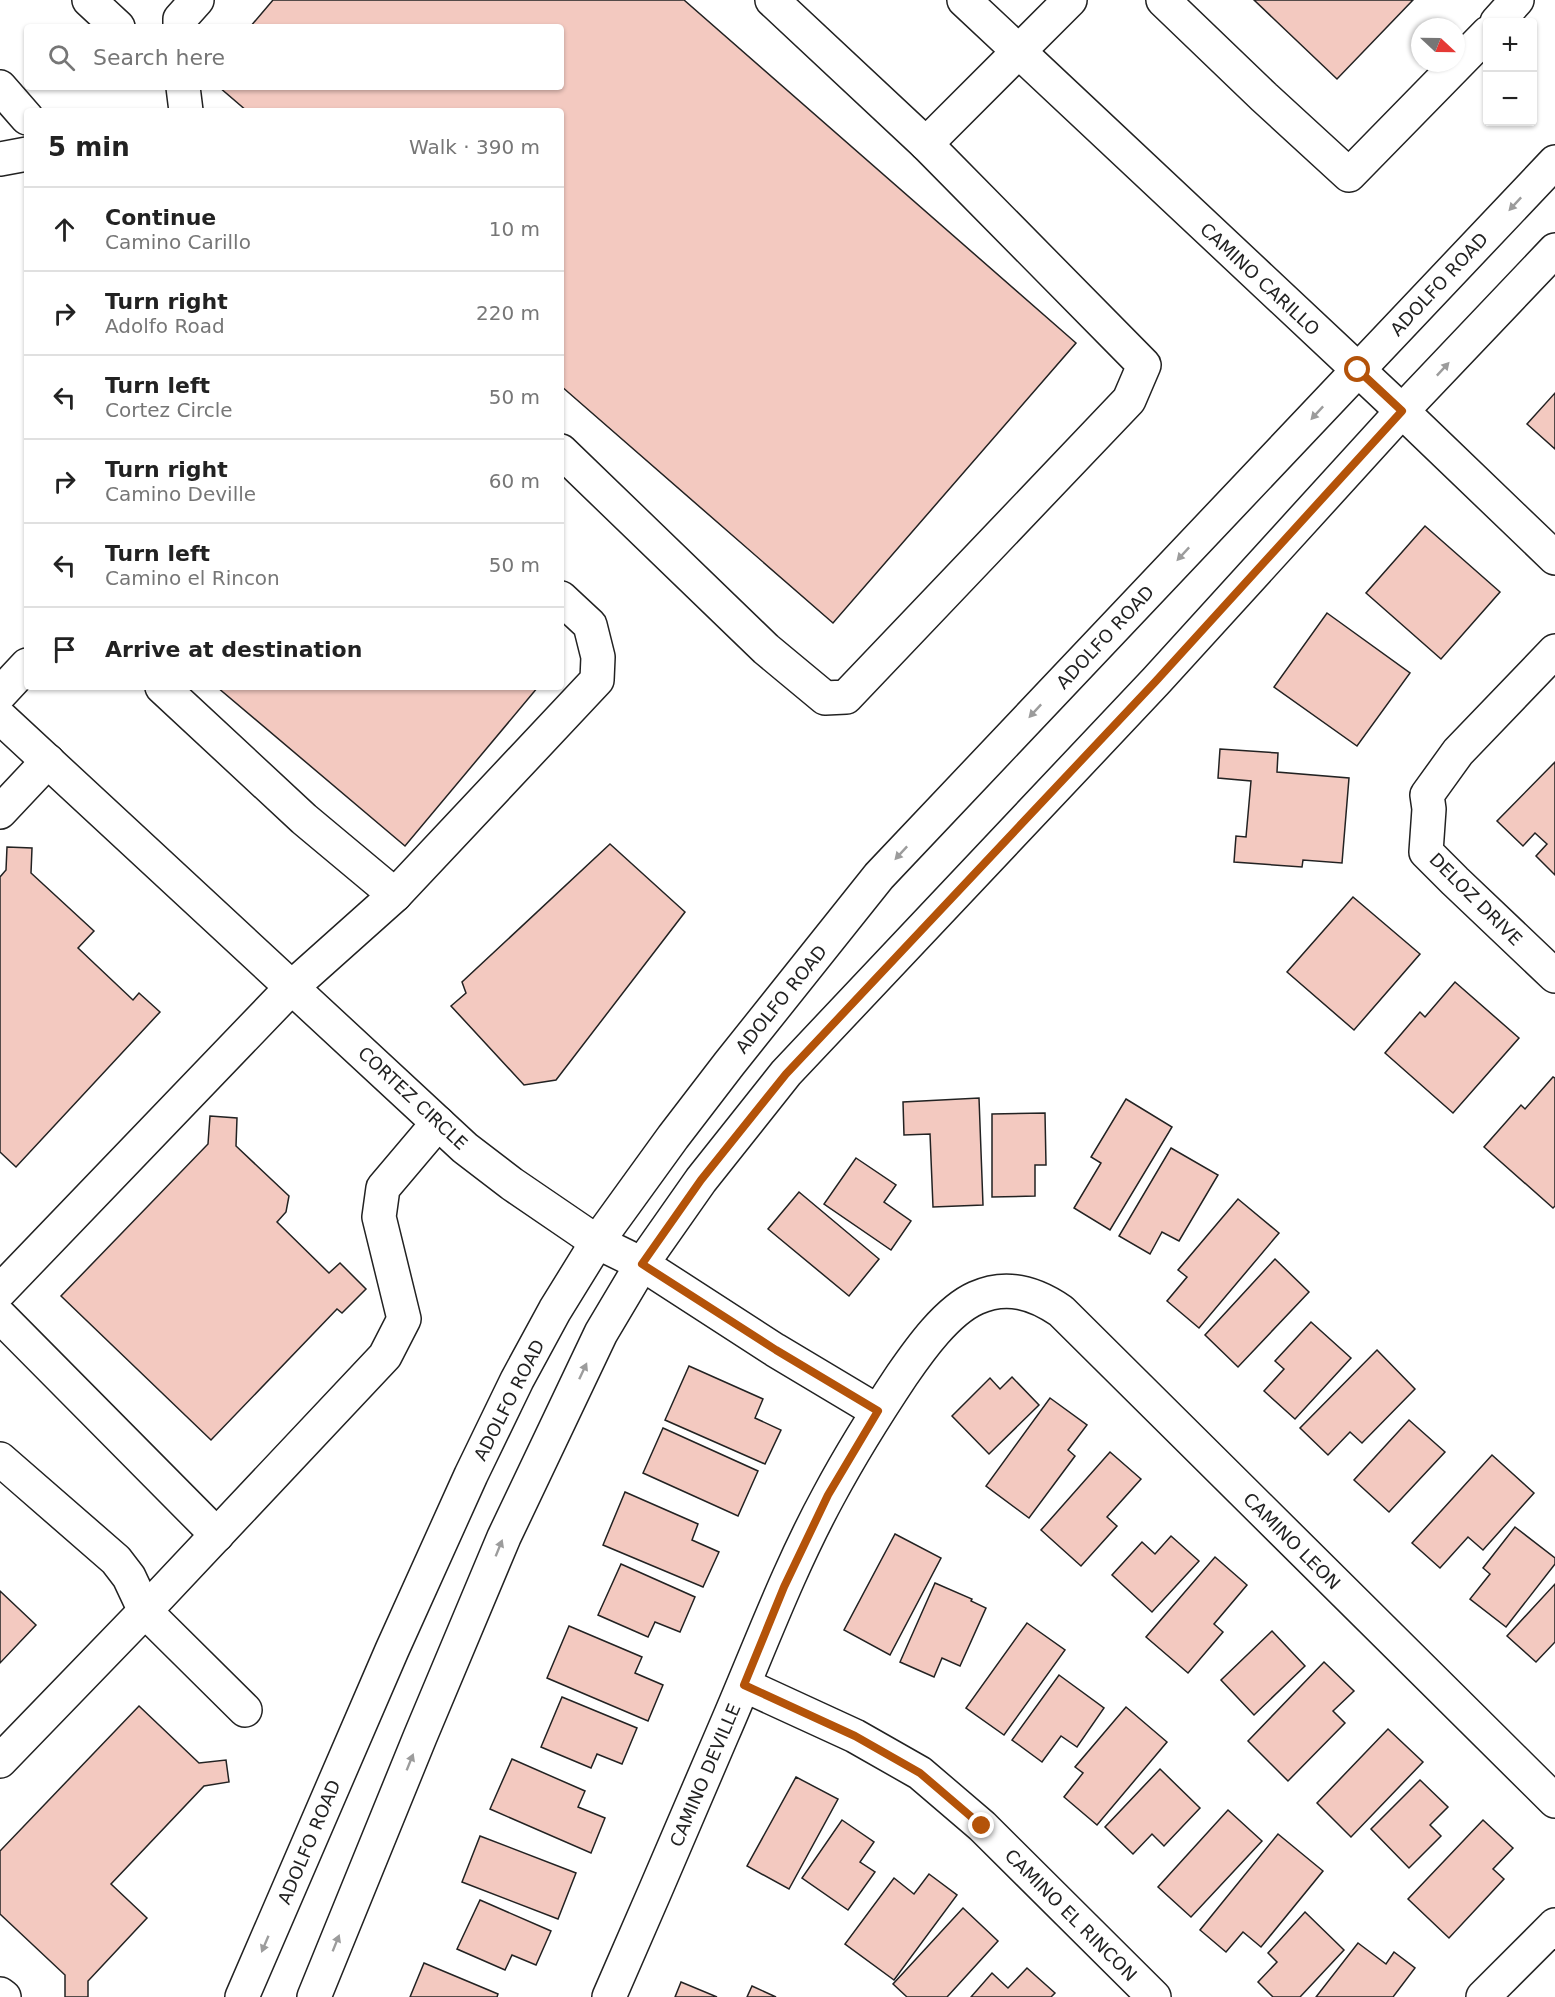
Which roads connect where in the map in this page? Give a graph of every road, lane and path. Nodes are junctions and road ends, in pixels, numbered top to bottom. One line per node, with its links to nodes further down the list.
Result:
1 (89, 0): 9 (street)
2 (197, 0): 10 (street)
3 (772, 0): 17 (street)
4 (964, 0): 12 (street, CAMINO CARILLO)
5 (1070, 0): 12 (street)
6 (1164, 0): 11 (street)
7 (1517, 0): 8 (street)
8 (1501, 18)
9 (115, 24)
10 (180, 24)
11 (1483, 38)
12 (1018, 52): 17 (street); 22 (street, CAMINO CARILLO)
13 (0, 87): 16 (street)
14 (183, 90): 15 (street)
15 (186, 108)
16 (24, 115)
17 (926, 144): 24 (street)
18 (24, 155): 19 (street)
19 (0, 159)
20 (1555, 162): 22 (street, ADOLFO ROAD, one-way to 22)
21 (1555, 250): 23 (street, one-way to 21)
22 (1358, 370): 23 (street, CAMINO CARILLO); 38 (street, ADOLFO ROAD, one-way to 38)
23 (1402, 411): 25 (street, CAMINO CARILLO); 39 (street)
24 (564, 454)
25 (1555, 558)
26 (564, 601): 34 (street)
27 (1555, 651): 35 (street, DELOZ DRIVE)
28 (24, 668): 30 (street)
29 (165, 690): 34 (street)
30 (0, 694)
31 (0, 717): 32 (street, CORTEZ CIRCLE)
32 (48, 761): 33 (street); 36 (street, CORTEZ CIRCLE)
33 (0, 812)
34 (395, 895): 36 (street)
35 (1555, 976)
36 (292, 987): 37 (street, CORTEZ CIRCLE); 40 (street)
37 (438, 1123): 38 (street, CORTEZ CIRCLE); 45 (street)
38 (597, 1242): 39 (street, CORTEZ CIRCLE); 54 (street, ADOLFO ROAD, one-way to 54)
39 (642, 1264): 43 (street, CORTEZ CIRCLE); 55 (street, one-way to 39)
40 (0, 1291)
41 (1022, 1291): 43 (street, CAMINO DEVILLE); 50 (street, CAMINO LEON)
42 (0, 1316): 45 (street)
43 (878, 1411): 47 (street, CAMINO DEVILLE)
44 (0, 1459): 46 (street)
45 (217, 1535): 46 (street)
46 (146, 1611): 48 (street); 49 (street)
47 (744, 1685): 56 (street, CAMINO DEVILLE); 57 (street, CAMINO EL RINCON)
48 (245, 1710)
49 (0, 1761)
50 (1555, 1801)
51 (1555, 1924): 58 (street)
52 (0, 1994): 53 (street)
53 (4, 1997)
54 (242, 1997)
55 (314, 1997)
56 (609, 1997)
57 (1154, 1997)
58 (1483, 1997)

